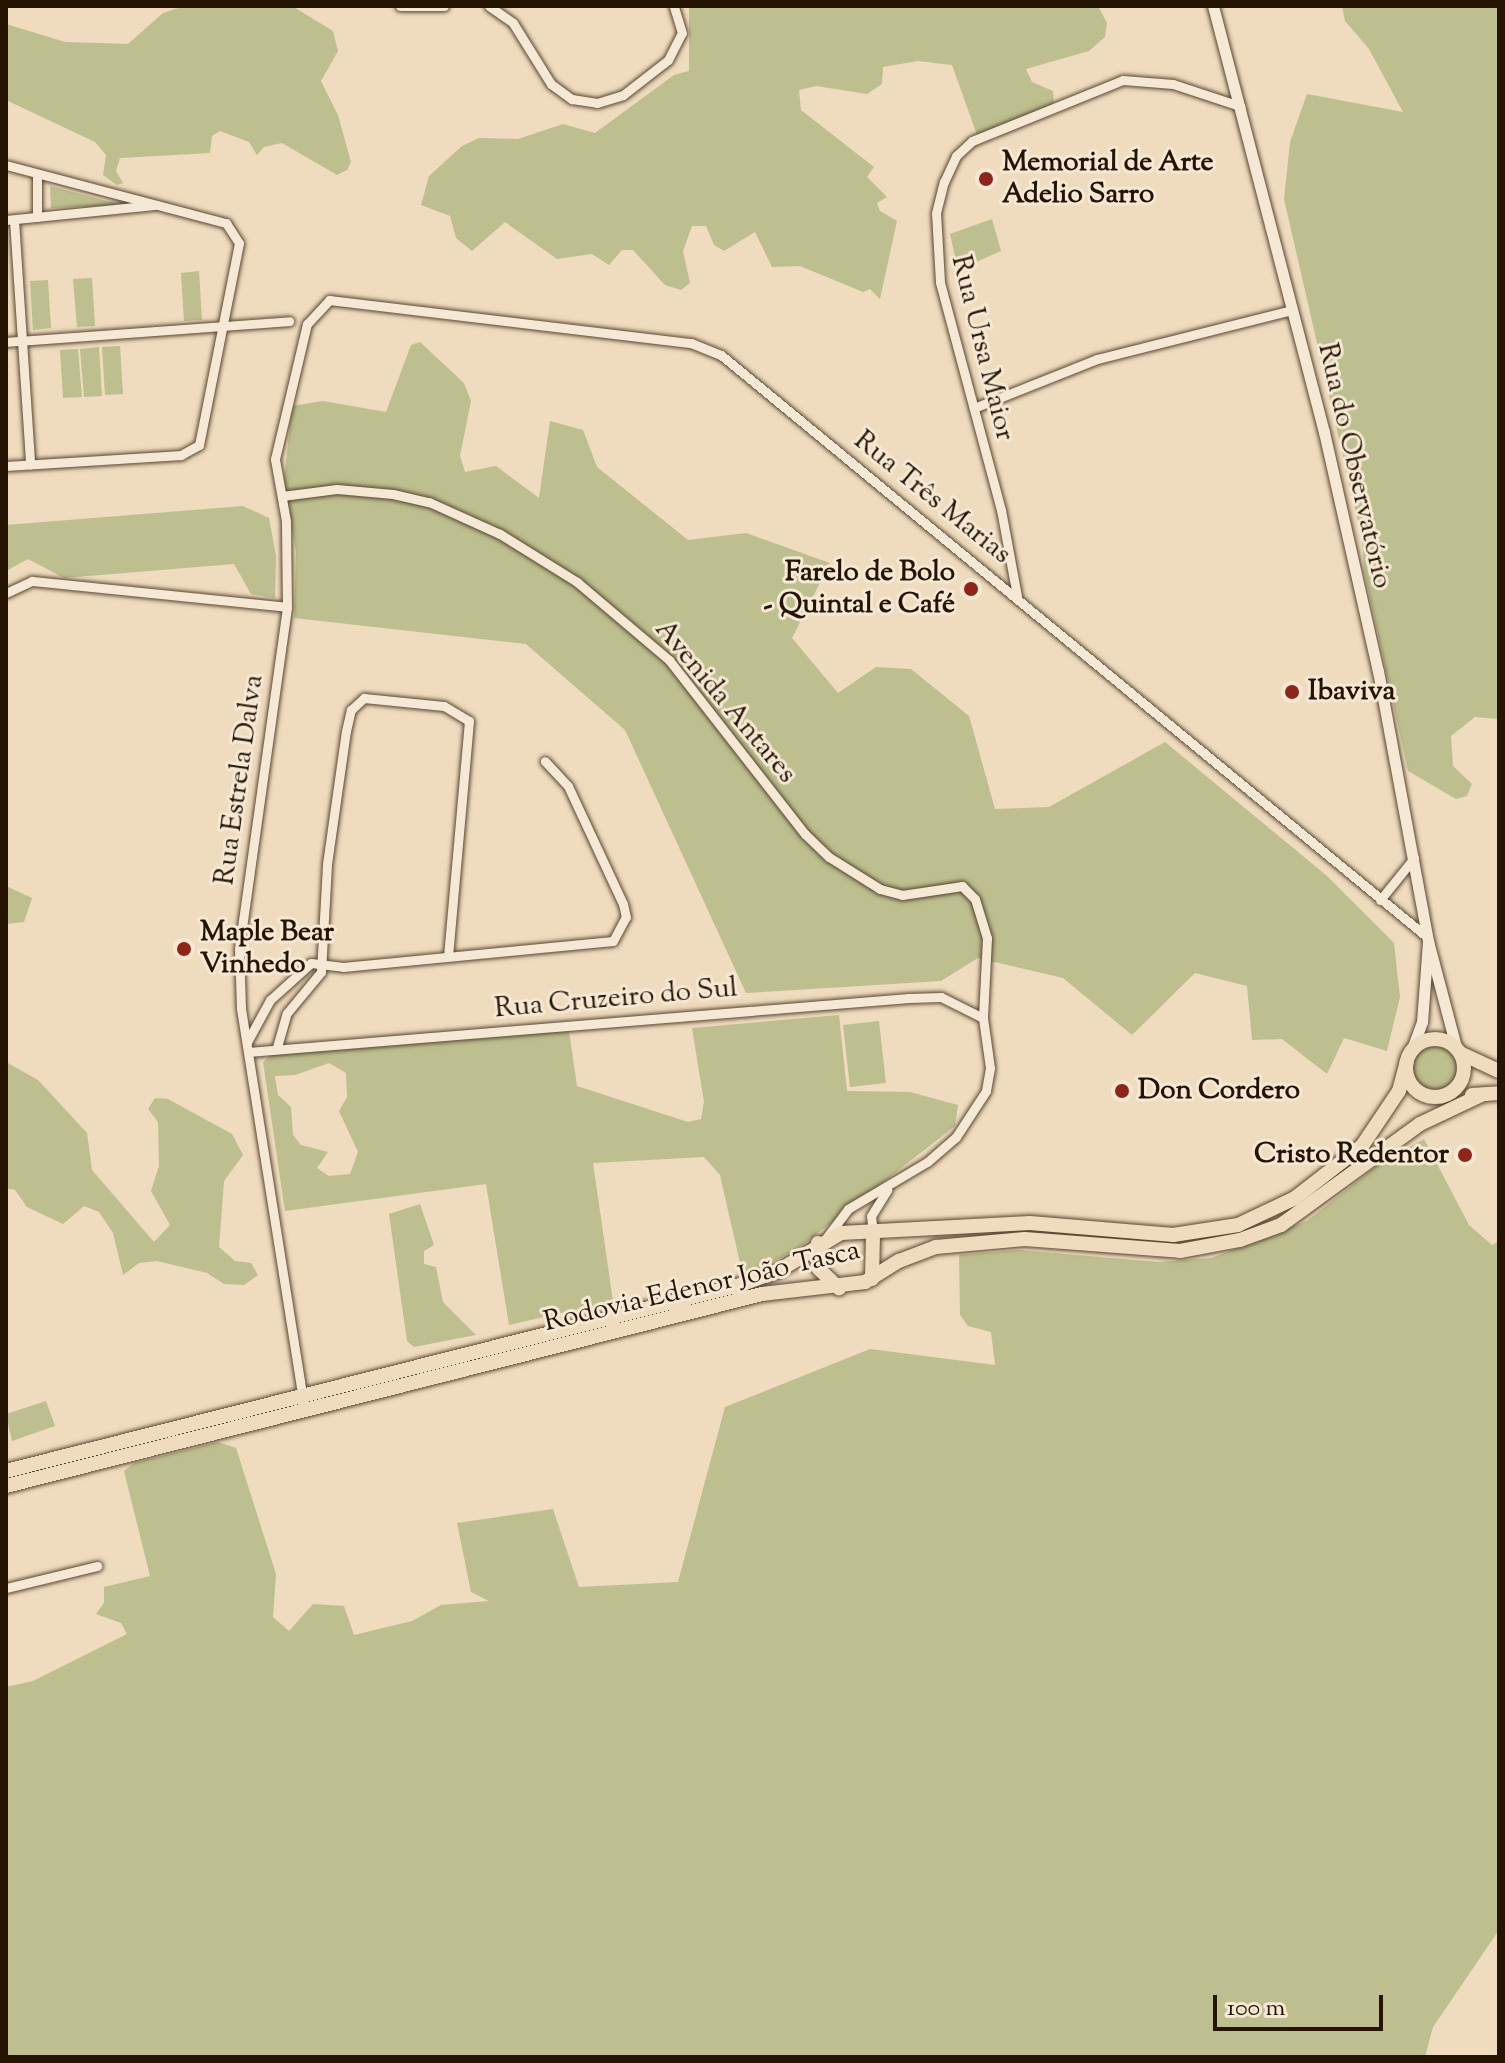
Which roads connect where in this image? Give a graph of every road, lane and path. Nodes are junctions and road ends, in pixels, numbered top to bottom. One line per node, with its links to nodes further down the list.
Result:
1 (400, 6): 6 (street)
2 (444, 6): 6 (street)
3 (489, 6): 4 (street)
4 (674, 6)
5 (1213, 6): 7 (street, Rua do Observatório)
6 (432, 7)
7 (1240, 106): 14 (street, Rua do Observatório); 19 (street, Rua Ursa Maior)
8 (6, 165): 9 (street)
9 (37, 174): 10 (street); 11 (street)
10 (156, 204): 11 (street); 16 (street)
11 (37, 217): 12 (street)
12 (10, 220): 17 (street)
13 (320, 306): 22 (street, Rua Estrela Dalva); 24 (street, Rua Três Marias)
14 (1292, 310): 19 (street); 29 (street, Rua do Observatório)
15 (289, 321): 16 (street)
16 (226, 327): 17 (street); 20 (street)
17 (23, 341): 18 (street); 20 (street)
18 (6, 342)
19 (974, 408): 23 (street, Rua Ursa Maior)
20 (30, 464): 21 (street)
21 (6, 466)
22 (282, 496): 27 (street, Rua Estrela Dalva); 34 (street, Avenida Antares)
23 (1013, 568): 24 (street); 26 (street, Rua Ursa Maior)
24 (1004, 585): 26 (street, Rua Três Marias)
25 (6, 593): 27 (street)
26 (1017, 596): 30 (street, Rua Três Marias)
27 (287, 607): 35 (street, Rua Estrela Dalva)
28 (545, 761): 32 (street)
29 (1414, 858): 30 (street); 31 (street, Rua do Observatório)
30 (1380, 900): 31 (street, Rua Três Marias)
31 (1427, 939): 37 (street, Rua do Observatório); 38 (street, Rua do Observatório)
32 (448, 956): 33 (street); 33 (street)
33 (323, 962): 35 (street); 36 (street)
34 (983, 1018): 36 (street, Rua Cruzeiro do Sul); 44 (street)
35 (248, 1047): 36 (street, Rua Cruzeiro do Sul); 49 (street, Rua Estrela Dalva)
36 (277, 1047)
37 (1458, 1050): 38 (main road); 39 (main road); 41 (main road)
38 (1409, 1056): 41 (main road); 42 (main road, Rodovia Edenor João Tasca)
39 (1499, 1071)
40 (1499, 1093): 41 (main road, Rodovia Edenor João Tasca)
41 (1448, 1099): 43 (main road, Rodovia Edenor João Tasca)
42 (1372, 1131): 43 (main road); 45 (main road, Rodovia Edenor João Tasca)
43 (1391, 1146): 47 (main road, Rodovia Edenor João Tasca)
44 (892, 1185): 45 (street); 46 (street)
45 (873, 1234): 46 (main road, Rodovia Edenor João Tasca); 47 (main road)
46 (822, 1240): 48 (main road); 49 (main road, Rodovia Edenor João Tasca)
47 (872, 1279): 48 (main road, Rodovia Edenor João Tasca)
48 (839, 1288): 49 (main road, Rodovia Edenor João Tasca)
49 (304, 1401): 50 (main road, Rodovia Edenor João Tasca); 51 (main road, Rodovia Edenor João Tasca)
50 (6, 1471)
51 (6, 1486)
52 (97, 1566): 53 (street)
53 (6, 1588)

